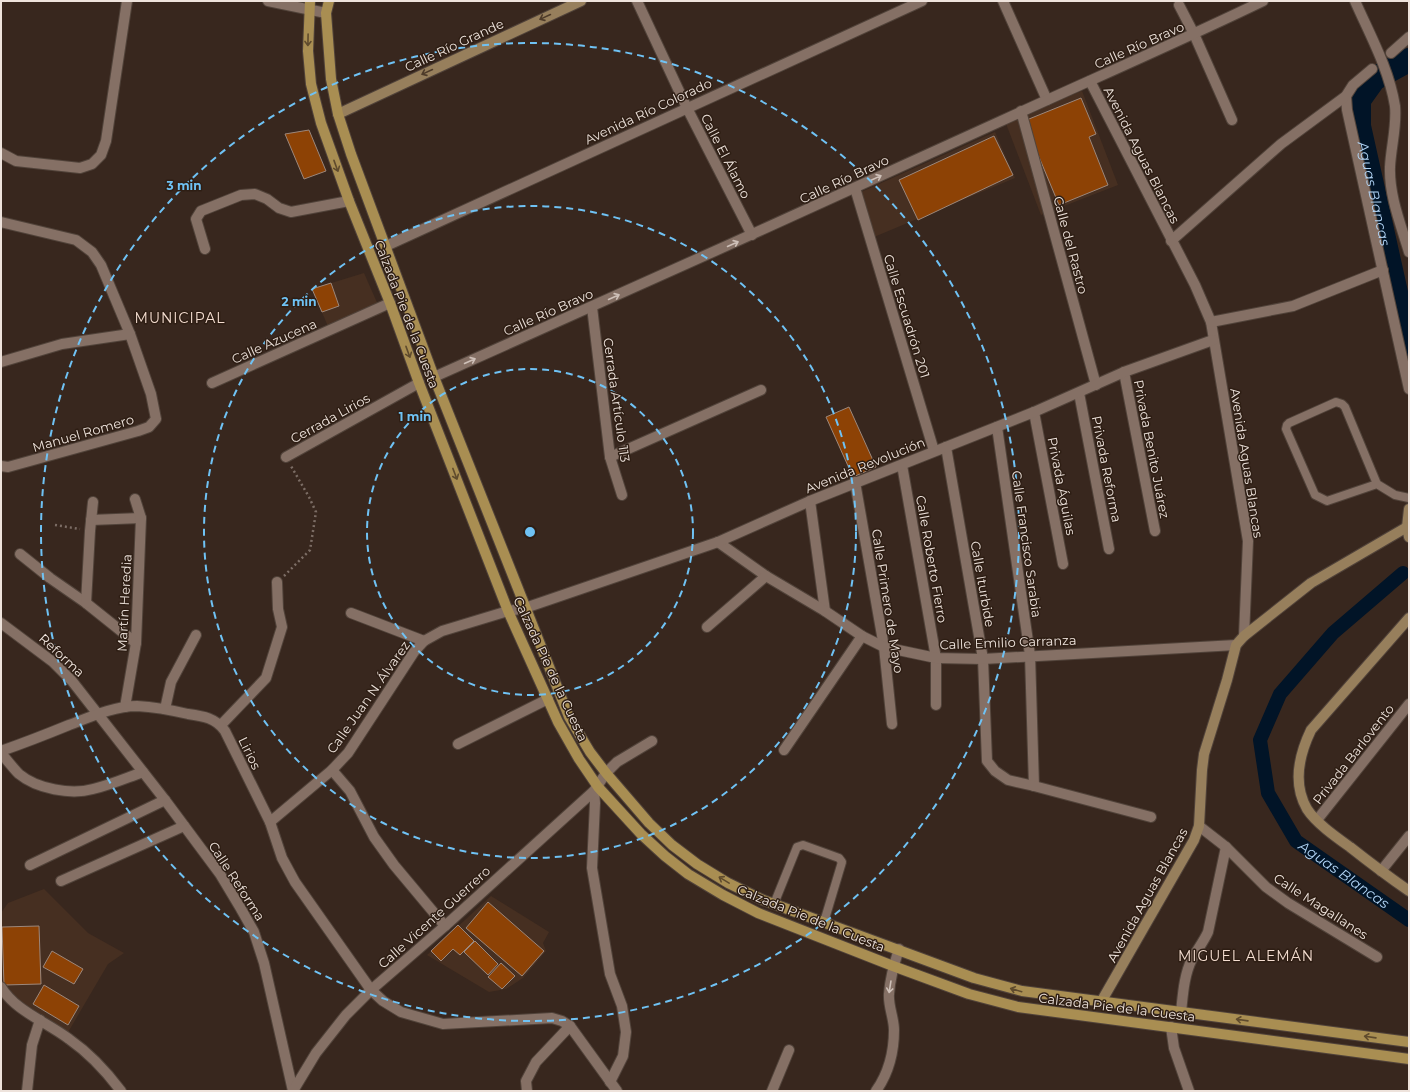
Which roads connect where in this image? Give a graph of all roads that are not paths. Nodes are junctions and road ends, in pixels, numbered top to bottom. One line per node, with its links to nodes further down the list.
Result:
1 (127, 1): 24 (street)
2 (268, 1): 10 (street)
3 (329, 1): 12 (main road, Calzada Pie de la Cuesta)
4 (581, 1): 22 (street, Calle Río Grande, one-way to 22)
5 (637, 1): 20 (street, Calle El Álamo)
6 (922, 1): 20 (street, Avenida Río Colorado)
7 (1003, 1): 19 (street)
8 (1263, 1): 13 (street, Calle Río Bravo)
9 (1355, 1): 32 (street)
10 (309, 5): 12 (street); 26 (main road, Calzada Pie de la Cuesta, one-way to 26)
11 (1180, 5): 13 (street)
12 (326, 13): 22 (main road, Calzada Pie de la Cuesta)
13 (1194, 34): 17 (street, Calle Río Bravo); 23 (street)
14 (1409, 37): 15 (street)
15 (1391, 53)
16 (1372, 69): 18 (street, Avenida Aguas Blancas)
17 (1090, 81): 19 (street, Calle Río Bravo); 29 (street, Avenida Aguas Blancas)
18 (1346, 96): 29 (street, Avenida Aguas Blancas); 33 (street)
19 (1047, 100): 21 (street, Calle Río Bravo)
20 (687, 108): 28 (street, Calle El Álamo); 30 (street, Avenida Río Colorado)
21 (1021, 111): 25 (street, Calle Río Bravo, one-way to 21); 44 (street, Calle del Rastro)
22 (338, 114): 30 (main road, Calzada Pie de la Cuesta)
23 (1232, 120)
24 (1, 153)
25 (855, 188): 28 (street, Calle Río Bravo); 51 (street, Calle Escuadrón 201)
26 (349, 201): 31 (street); 34 (main road, Calzada Pie de la Cuesta)
27 (1, 222): 37 (street, Manuel Romero)
28 (752, 235): 35 (street, Calle Río Bravo, one-way to 28)
29 (1171, 241): 36 (street, Avenida Aguas Blancas)
30 (386, 246): 41 (main road, Calzada Pie de la Cuesta)
31 (205, 249)
32 (1409, 252)
33 (1383, 270): 36 (street); 45 (street)
34 (390, 303): 42 (street, Calle Azucena); 43 (main road, Calzada Pie de la Cuesta, one-way to 43)
35 (592, 307): 41 (street, Calle Río Bravo, one-way to 35); 53 (street, Cerrada Artículo 113)
36 (1210, 322): 38 (street, Avenida Aguas Blancas)
37 (130, 334): 39 (street); 55 (street, Manuel Romero)
38 (1213, 340): 40 (street, Avenida Revolución); 84 (street, Avenida Aguas Blancas)
39 (1, 362)
40 (1124, 372): 44 (street, Avenida Revolución); 66 (street, Privada Benito Juárez)
41 (434, 377): 75 (main road, Calzada Pie de la Cuesta)
42 (212, 383)
43 (419, 383): 52 (street, Cerrada Lirios); 76 (main road, Calzada Pie de la Cuesta, one-way to 76)
44 (1096, 385): 47 (street, Avenida Revolución)
45 (1409, 389)
46 (761, 390): 53 (street)
47 (1079, 394): 48 (street, Avenida Revolución); 69 (street, Privada Reforma)
48 (1034, 412): 49 (street, Avenida Revolución); 71 (street, Privada Águilas)
49 (996, 427): 50 (street, Avenida Revolución); 89 (street, Calle Francisco Sarabia)
50 (946, 447): 51 (street, Avenida Revolución); 91 (street, Calle Iturbide)
51 (934, 451): 54 (street, Avenida Revolución)
52 (286, 457)
53 (610, 457): 58 (street, Cerrada Artículo 113)
54 (902, 465): 56 (street, Avenida Revolución); 90 (street, Calle Roberto Fierro)
55 (1, 466)
56 (855, 482): 61 (street, Avenida Revolución); 88 (street, Calle Primero de Mayo)
57 (1377, 484): 57 (lane); 59 (lane)
58 (622, 495)
59 (1409, 498)
60 (135, 499): 64 (street, Martín Heredia)
61 (810, 500): 68 (street, Avenida Revolución); 77 (street)
62 (93, 502): 65 (street)
63 (1409, 509): 67 (street)
64 (140, 518): 65 (street); 86 (street, Martín Heredia)
65 (91, 520): 74 (street)
66 (1154, 531)
67 (1408, 532): 84 (street)
68 (718, 542): 72 (street, Calle Emilio Carranza); 75 (street, Avenida Revolución)
69 (1109, 549)
70 (20, 554): 74 (street)
71 (1063, 564)
72 (766, 576): 77 (street, Calle Emilio Carranza); 81 (street)
73 (278, 582): 99 (street)
74 (86, 603): 86 (street)
75 (525, 608): 76 (street, Calle Juan N. Álvarez); 106 (main road, Calzada Pie de la Cuesta)
76 (508, 611): 85 (street, Calle Juan N. Álvarez); 92 (main road, Calzada Pie de la Cuesta)
77 (825, 611): 83 (street, Calle Emilio Carranza)
78 (351, 613): 85 (street)
79 (1409, 618): 111 (street)
80 (1, 623): 97 (street, Reforma)
81 (707, 627)
82 (196, 635): 96 (street)
83 (862, 636): 88 (street, Calle Emilio Carranza); 102 (street)
84 (1244, 636): 87 (street, Avenida Aguas Blancas)
85 (424, 640): 104 (street, Calle Juan N. Álvarez)
86 (136, 643): 95 (street, Martín Heredia)
87 (1236, 645): 89 (street, Calle Emilio Carranza); 114 (street, Avenida Aguas Blancas)
88 (884, 647): 90 (street, Calle Emilio Carranza); 98 (street, Calle Primero de Mayo)
89 (1030, 656): 91 (street, Calle Emilio Carranza); 107 (street, Calle Francisco Sarabia)
90 (936, 658): 91 (street, Calle Emilio Carranza); 94 (street, Calle Roberto Fierro)
91 (983, 658): 107 (street, Calle Iturbide)
92 (548, 700): 101 (street); 108 (main road, Calzada Pie de la Cuesta)
93 (1409, 704): 111 (street, Privada Barlovento)
94 (936, 706)
95 (125, 707): 96 (street); 97 (street)
96 (165, 709): 99 (street)
97 (99, 714): 103 (street); 105 (street, Calle Reforma)
98 (892, 724)
99 (221, 725): 112 (street, Lirios)
100 (652, 741): 106 (street, Calle Vicente Guerrero)
101 (458, 744)
102 (784, 750)
103 (1, 752): 105 (street)
104 (332, 770): 112 (street, Calle Juan N. Álvarez); 124 (street)
105 (143, 772): 109 (street, Calle Reforma)
106 (606, 773): 108 (street, Calle Vicente Guerrero); 121 (main road, Calzada Pie de la Cuesta, one-way to 106)
107 (1034, 786): 110 (street)
108 (596, 789): 124 (street, Calle Vicente Guerrero); 125 (main road, Calzada Pie de la Cuesta); 141 (street)
109 (165, 800): 113 (street, Calle Reforma); 117 (street)
110 (1151, 817)
111 (1317, 820): 118 (street)
112 (270, 822): 130 (street, Lirios)
113 (184, 826): 119 (street); 145 (street, Calle Reforma)
114 (1199, 826): 116 (street, Calle Magallanes); 131 (street, Avenida Aguas Blancas)
115 (1409, 836): 118 (street)
116 (1226, 847): 127 (street, Calle Magallanes); 132 (street)
117 (30, 865)
118 (1381, 871): 120 (street)
119 (60, 881)
120 (1409, 891)
121 (774, 904): 122 (main road, Calzada Pie de la Cuesta); 123 (lane)
122 (796, 912): 123 (main road, Calzada Pie de la Cuesta); 125 (main road)
123 (824, 922): 126 (main road, Calzada Pie de la Cuesta)
124 (445, 926): 130 (street, Calle Vicente Guerrero)
125 (791, 926): 128 (main road, Calzada Pie de la Cuesta)
126 (899, 950): 128 (street); 131 (main road, Calzada Pie de la Cuesta, one-way to 126)
127 (1377, 957)
128 (893, 966): 135 (main road, Calzada Pie de la Cuesta); 149 (street, one-way to 149)
129 (1, 986): 133 (street)
130 (371, 990): 134 (street, Lirios); 145 (street, Calle Vicente Guerrero)
131 (1101, 1002): 132 (main road, Calzada Pie de la Cuesta)
132 (1181, 1012): 136 (main road, Calzada Pie de la Cuesta, one-way to 132)
133 (40, 1020): 143 (street); 144 (street)
134 (570, 1026): 141 (street); 146 (street)
135 (1171, 1027): 138 (main road, Calzada Pie de la Cuesta); 142 (street)
136 (1409, 1042)
137 (789, 1050): 148 (street)
138 (1392, 1056): 139 (main road); 140 (street, Calzada Pie de la Cuesta)
139 (1409, 1059)
140 (1409, 1063)
141 (610, 1082): 147 (street)
142 (1187, 1090)
143 (26, 1091)
144 (121, 1091)
145 (293, 1091)
146 (527, 1091)
147 (617, 1091)
148 (772, 1091)
149 (876, 1091)

